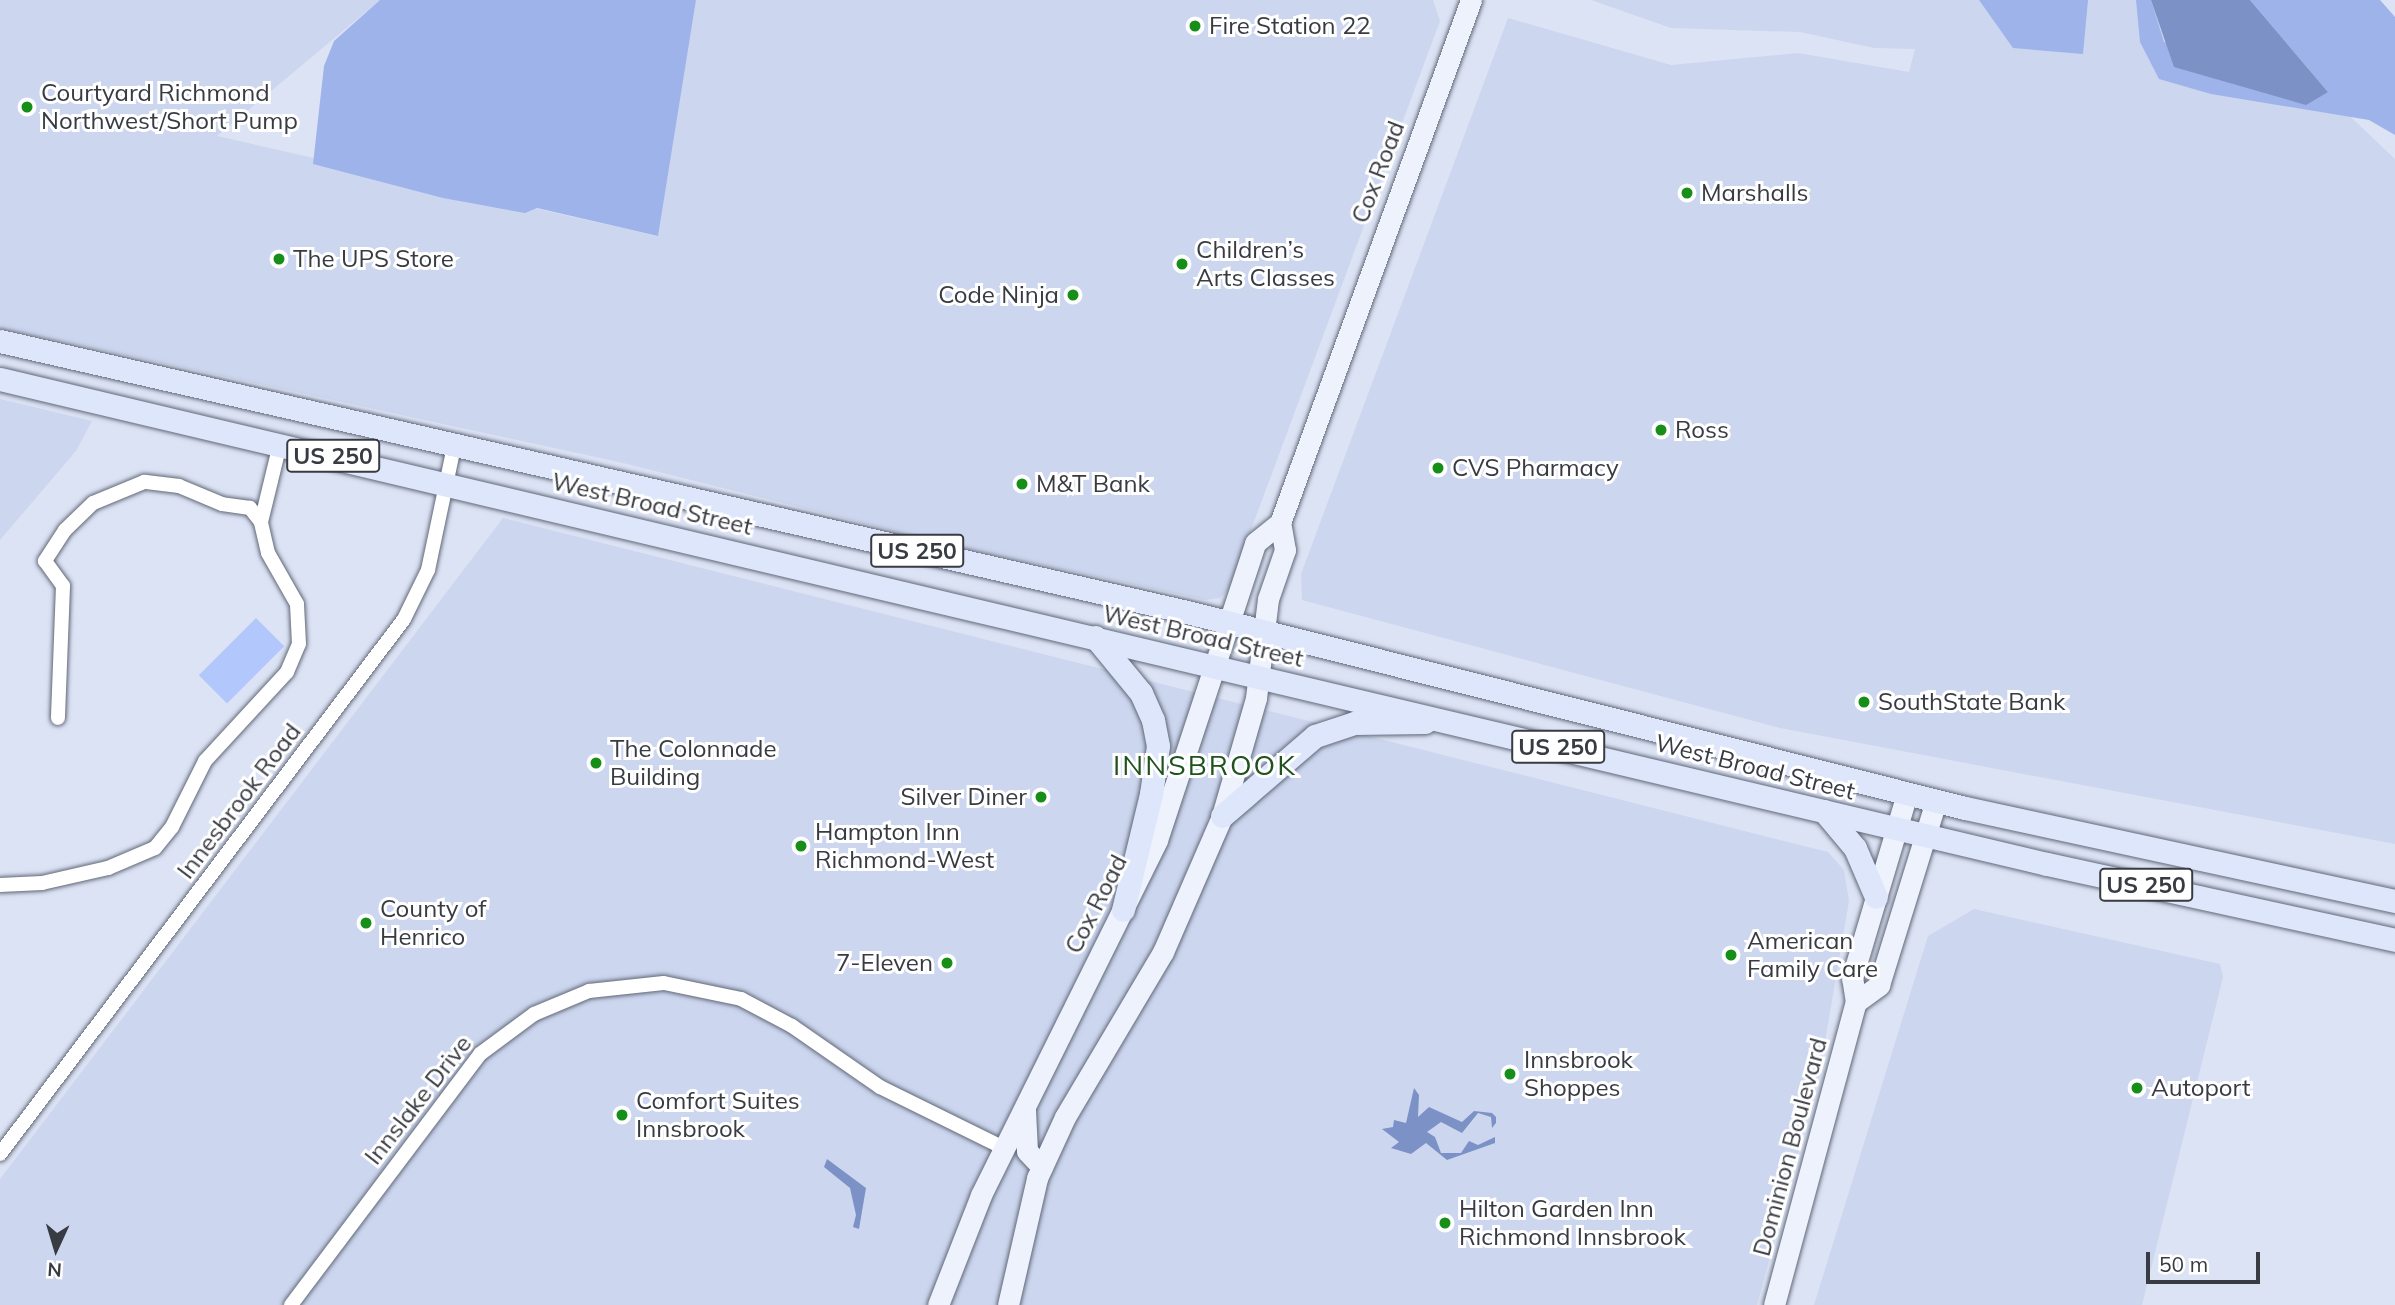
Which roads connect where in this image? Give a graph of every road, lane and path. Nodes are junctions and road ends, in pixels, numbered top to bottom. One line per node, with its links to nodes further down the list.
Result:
1 (1471, 0): 8 (main road, Cox Road)
2 (0, 341): 5 (main road, West Broad Street / US 250)
3 (0, 379): 4 (main road, West Broad Street / US 250)
4 (280, 444): 6 (main road, West Broad Street / US 250); 7 (street)
5 (454, 447): 6 (street, Innesbrook Road); 9 (main road, West Broad Street / US 250)
6 (447, 483): 11 (main road, West Broad Street / US 250); 30 (street, Innesbrook Road)
7 (261, 522): 14 (street); 22 (street)
8 (1280, 523): 9 (main road, Cox Road); 10 (main road, Cox Road)
9 (1228, 622): 10 (main road, West Broad Street / US 250); 12 (main road, Cox Road)
10 (1265, 631): 13 (main road, Cox Road); 16 (main road, West Broad Street / US 250)
11 (1095, 638): 12 (main road, West Broad Street / US 250); 25 (main road)
12 (1214, 666): 13 (main road, West Broad Street / US 250); 25 (main road, Cox Road)
13 (1260, 676): 15 (main road, West Broad Street / US 250); 19 (main road, Cox Road)
14 (58, 718)
15 (1442, 719): 18 (main road, West Broad Street / US 250); 19 (main road)
16 (1907, 794): 17 (main road, West Broad Street / US 250); 20 (main road, Dominion Boulevard)
17 (1936, 801): 21 (main road); 24 (main road, West Broad Street / US 250)
18 (1824, 811): 20 (main road, West Broad Street / US 250); 23 (main road)
19 (1222, 816): 31 (main road, Cox Road)
20 (1897, 828): 21 (main road, West Broad Street / US 250); 23 (main road, Dominion Boulevard)
21 (1924, 835): 26 (main road, West Broad Street / US 250); 27 (main road)
22 (0, 885)
23 (1876, 897): 27 (main road, Dominion Boulevard)
24 (2395, 901)
25 (1123, 910): 28 (main road, Cox Road)
26 (2395, 940)
27 (1856, 1002): 36 (main road, Dominion Boulevard)
28 (1025, 1104): 29 (main road, Cox Road); 31 (main road)
29 (1004, 1148): 32 (main road); 33 (street, Innslake Drive); 34 (main road, Cox Road)
30 (0, 1153)
31 (1042, 1167): 32 (main road, Cox Road)
32 (1032, 1196): 35 (main road, Cox Road)
33 (291, 1305)
34 (938, 1305)
35 (1008, 1305)
36 (1774, 1305)

